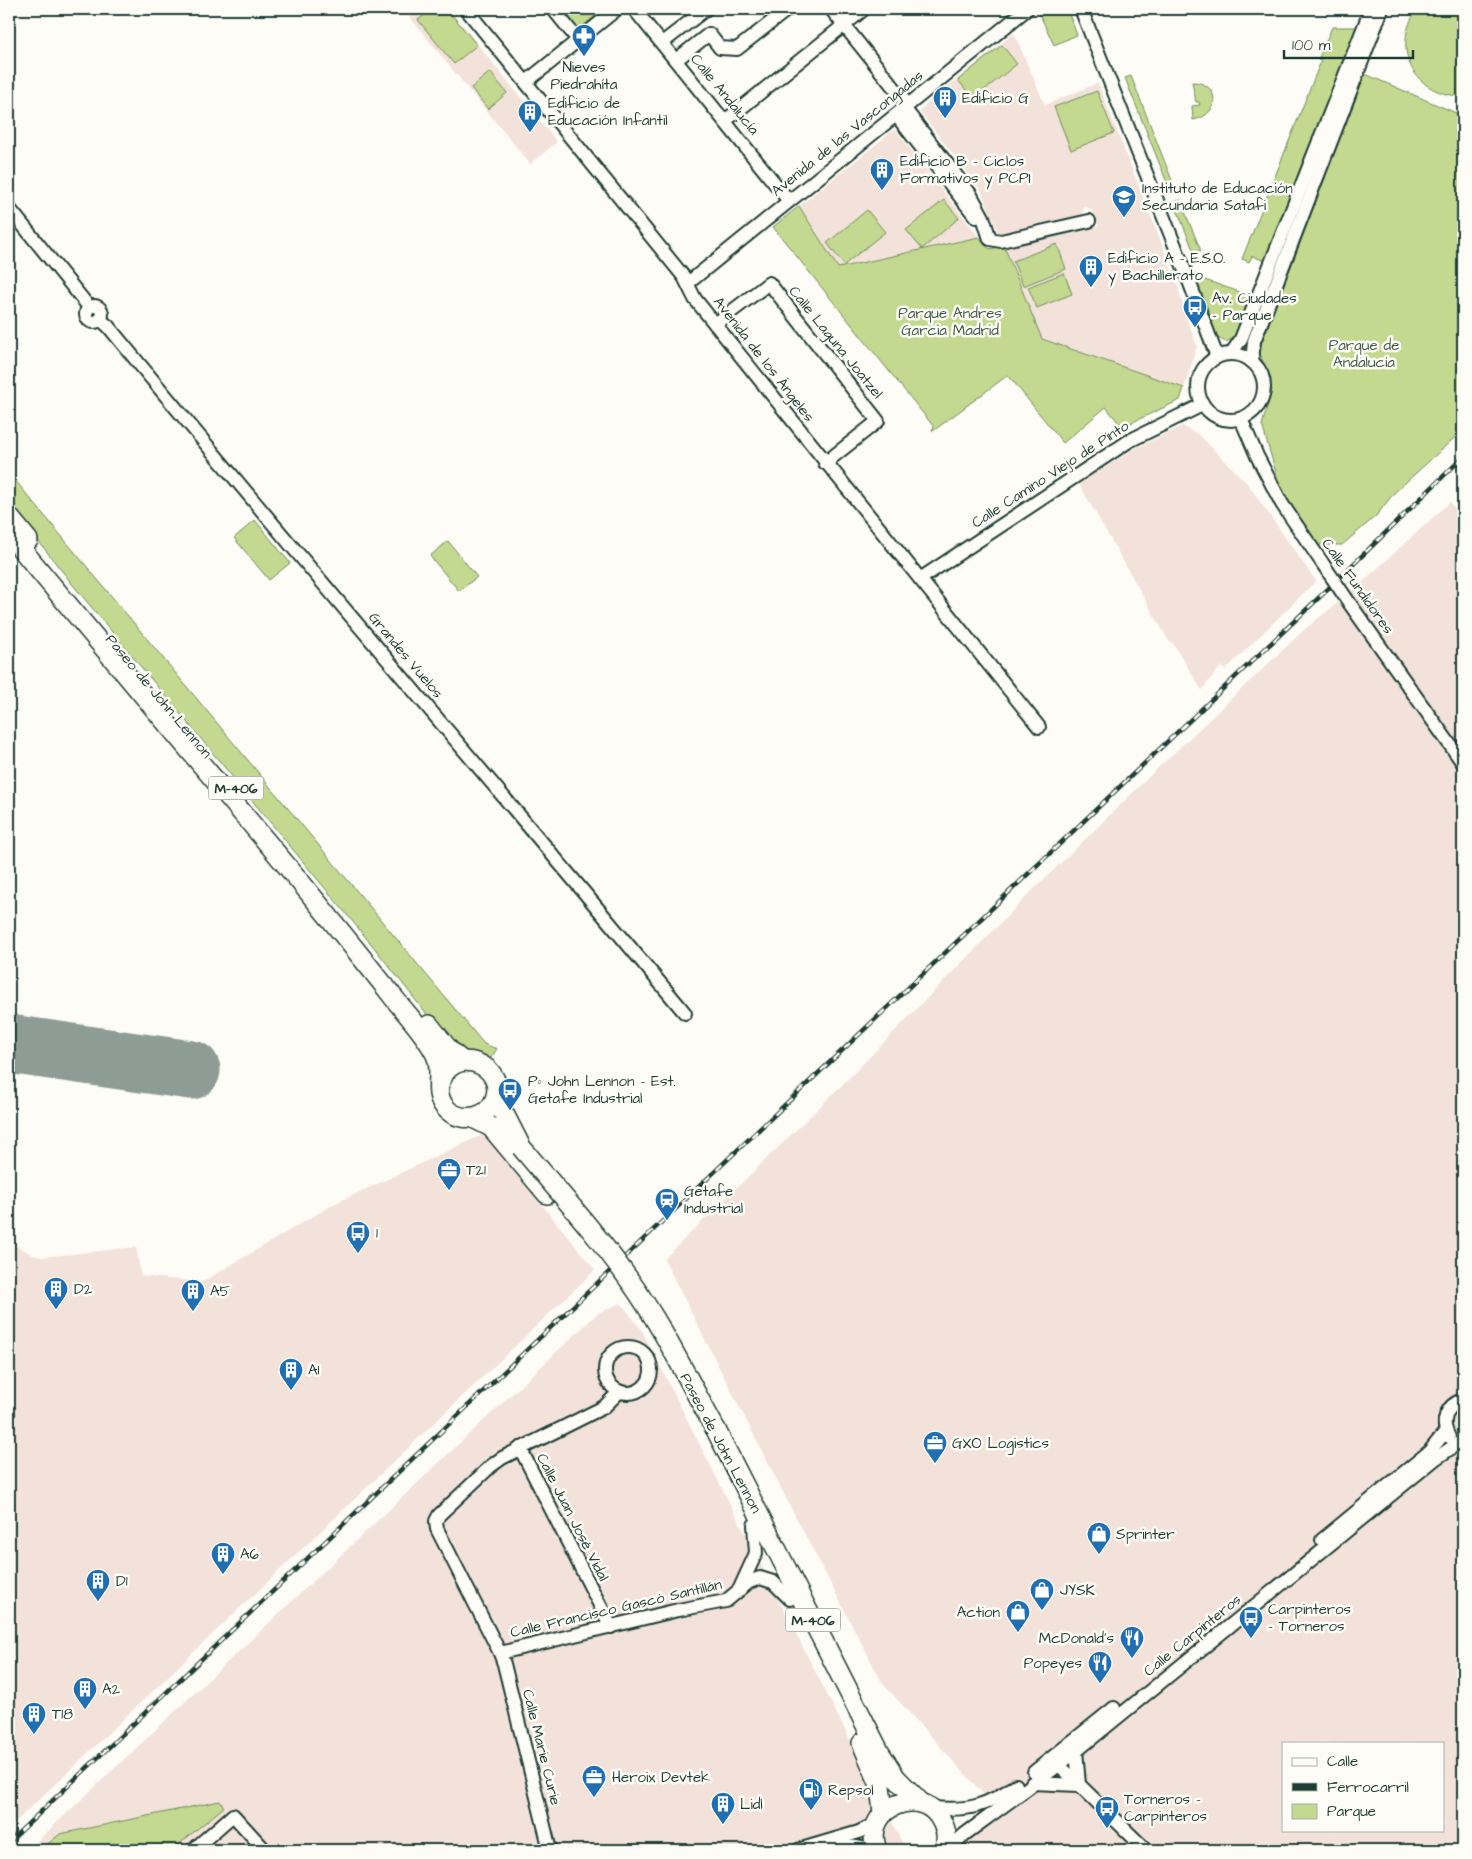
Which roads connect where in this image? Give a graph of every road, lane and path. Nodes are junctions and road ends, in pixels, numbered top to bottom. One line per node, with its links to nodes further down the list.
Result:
1 (466, 9): 19 (street, Avenida de los Ángeles)
2 (553, 9): 16 (street)
3 (617, 9): 16 (street)
4 (634, 9): 17 (street, Calle Andalucía)
5 (706, 9): 17 (street)
6 (788, 9): 18 (street)
7 (831, 9): 14 (street)
8 (864, 9): 14 (street)
9 (1027, 9): 20 (street, Avenida de las Vascongadas)
10 (1081, 9): 15 (street)
11 (1088, 9): 15 (street)
12 (1371, 9): 27 (street)
13 (1382, 9): 29 (street)
14 (844, 25): 20 (street); 21 (street)
15 (1089, 28): 28 (street)
16 (578, 40): 19 (street)
17 (662, 43): 18 (street, Calle Andalucía)
18 (676, 60): 21 (street, Calle Andalucía)
19 (526, 82): 25 (street, Avenida de los Ángeles)
20 (903, 109): 22 (street, Avenida de las Vascongadas); 24 (street)
21 (725, 121): 22 (street, Calle Andalucía)
22 (789, 201): 25 (street, Avenida de las Vascongadas)
23 (9, 208): 38 (street, Grandes Vuelos)
24 (1089, 221)
25 (688, 283): 26 (street, Avenida de los Ángeles)
26 (714, 324): 32 (street, Avenida de los Ángeles); 32 (street, Calle Laguna Joatzel)
27 (1231, 354): 28 (street); 29 (street)
28 (1217, 357): 30 (street)
29 (1252, 362): 31 (street)
30 (1202, 405): 31 (street); 35 (street, Calle Camino Viejo de Pinto)
31 (1241, 419): 37 (street, Calle Fundidores, bridge)
32 (825, 463): 35 (street, Avenida de los Ángeles)
33 (9, 517): 39 (highway, Paseo de John Lennon / M-406)
34 (9, 534): 40 (highway, Paseo de John Lennon / M-406)
35 (920, 579): 36 (street, Avenida de los Ángeles)
36 (1039, 727)
37 (1463, 763)
38 (685, 1014)
39 (462, 1061): 40 (highway); 41 (highway, M-406)
40 (440, 1082): 42 (highway, M-406)
41 (496, 1098): 42 (highway); 43 (highway, Paseo de John Lennon / M-406)
42 (473, 1118): 43 (highway, Paseo de John Lennon / M-406)
43 (516, 1149): 46 (highway, Paseo de John Lennon / M-406, bridge)
44 (619, 1392): 49 (street)
45 (1463, 1400): 47 (street)
46 (711, 1432): 50 (highway, Paseo de John Lennon / M-406); 59 (highway, Paseo de John Lennon / M-406)
47 (1446, 1432): 48 (street); 56 (street, Calle Carpinteros)
48 (1460, 1445): 55 (street, Calle Carpinteros)
49 (520, 1448): 53 (street, Calle Juan José Vidal); 54 (street, Calle Marie Curie)
50 (754, 1525): 51 (street); 52 (highway, Paseo de John Lennon / M-406)
51 (738, 1593): 52 (street, Calle Francisco Gascó Santillán); 53 (street, Calle Francisco Gascó Santillán)
52 (790, 1599): 60 (highway, Paseo de John Lennon / M-406)
53 (610, 1627): 54 (street, Calle Francisco Gascó Santillán)
54 (500, 1653): 63 (street, Calle Marie Curie)
55 (1076, 1750): 56 (street, Calle Carpinteros); 58 (street)
56 (1056, 1761): 57 (street, Calle Carpinteros); 58 (street); 59 (street, Calle Carpinteros)
57 (1032, 1783): 58 (street); 68 (street, Calle Carpinteros)
58 (1079, 1785): 69 (street)
59 (926, 1806): 60 (highway); 68 (highway, M-406)
60 (880, 1818): 64 (street); 67 (highway, M-406)
61 (193, 1850): 62 (street)
62 (265, 1850)
63 (550, 1850)
64 (798, 1850)
65 (828, 1850): 66 (street)
66 (868, 1850)
67 (876, 1850)
68 (945, 1850)
69 (1146, 1850)

